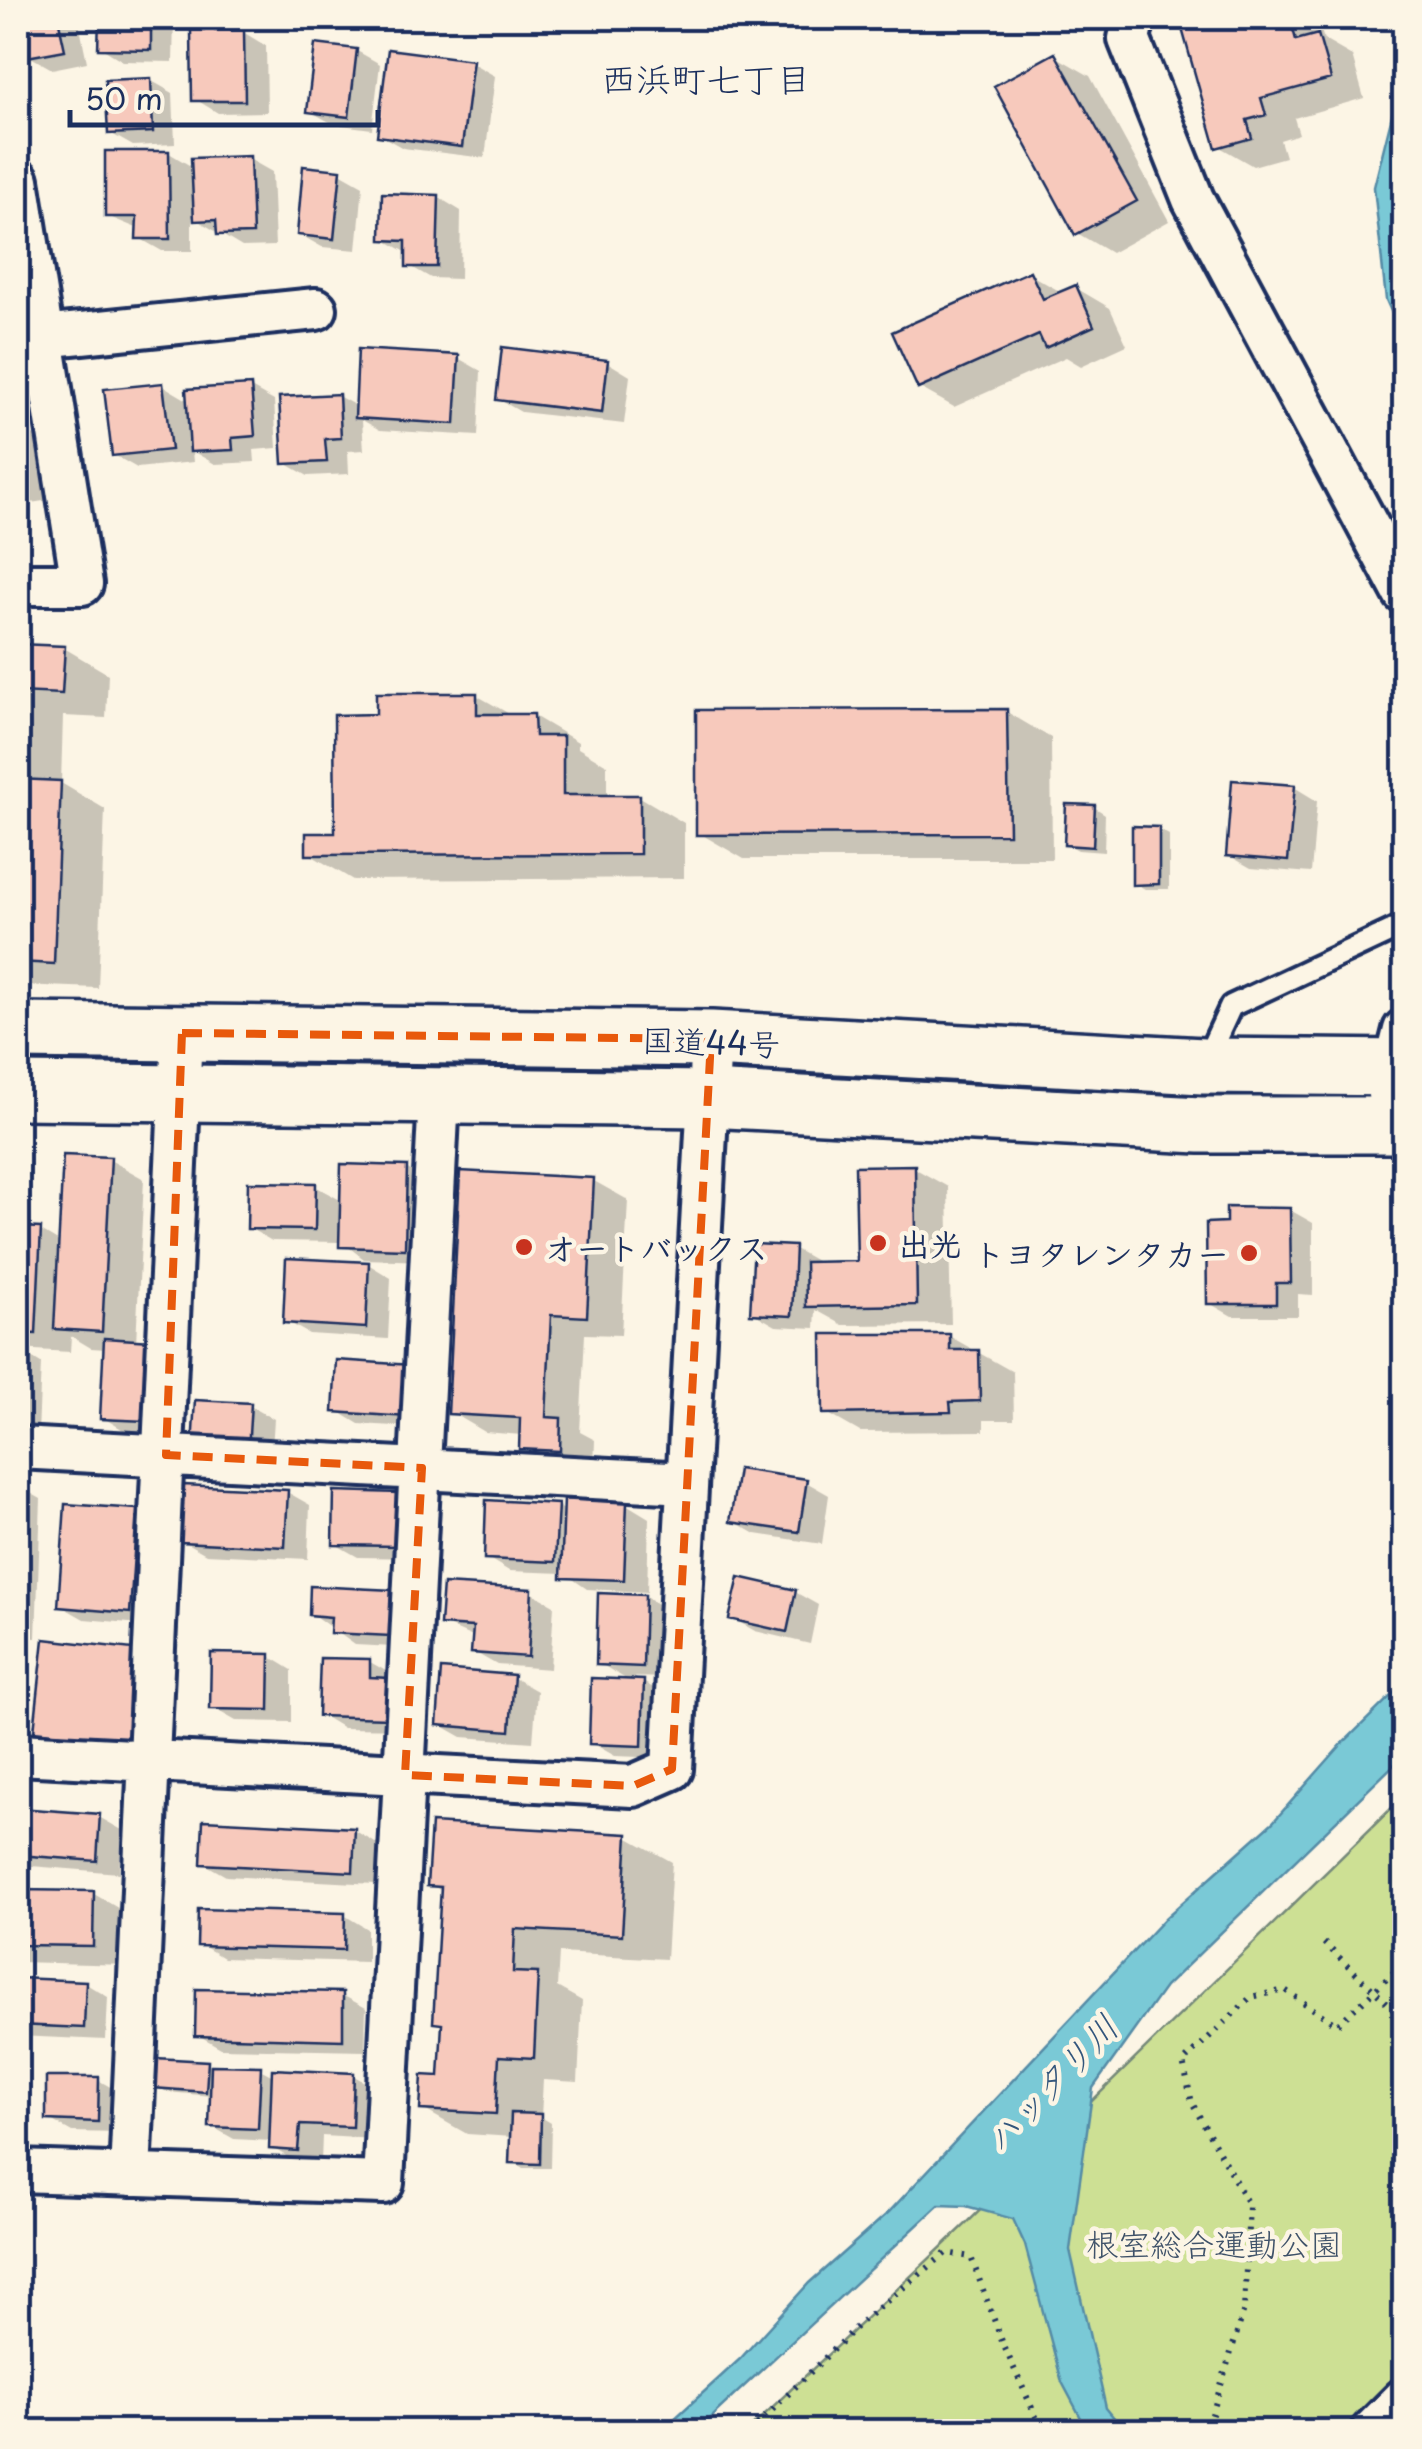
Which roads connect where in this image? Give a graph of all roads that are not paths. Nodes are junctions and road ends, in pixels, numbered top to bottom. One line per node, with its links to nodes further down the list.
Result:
1 (1134, 18): 7 (street)
2 (18, 180): 3 (street)
3 (22, 236): 5 (street)
4 (316, 308): 5 (street)
5 (42, 337): 6 (street)
6 (18, 584)
7 (1404, 592)
8 (1404, 925): 15 (lane)
9 (18, 1031): 10 (highway, 国道44号)
10 (182, 1032): 11 (highway, 国道44号); 14 (street)
11 (711, 1039): 15 (highway, 国道44号); 17 (street)
12 (1402, 1055): 15 (highway, 国道44号); 18 (street)
13 (18, 1091): 14 (highway, 国道44号)
14 (178, 1094): 16 (highway, 国道44号); 20 (street)
15 (1201, 1095): 17 (highway, 国道44号); 18 (highway, 国道44号)
16 (440, 1097): 17 (highway, 国道44号); 21 (street)
17 (708, 1099): 22 (street)
18 (1392, 1125)
19 (18, 1448): 20 (street)
20 (166, 1454): 21 (street); 24 (street)
21 (422, 1468): 22 (street); 25 (street)
22 (687, 1484): 25 (street)
23 (18, 1754): 24 (street)
24 (146, 1760): 25 (street); 27 (street)
25 (405, 1774): 27 (street)
26 (18, 2171): 27 (street)
27 (130, 2175)
28 (1404, 2398): 29 (street)
29 (1371, 2432)

